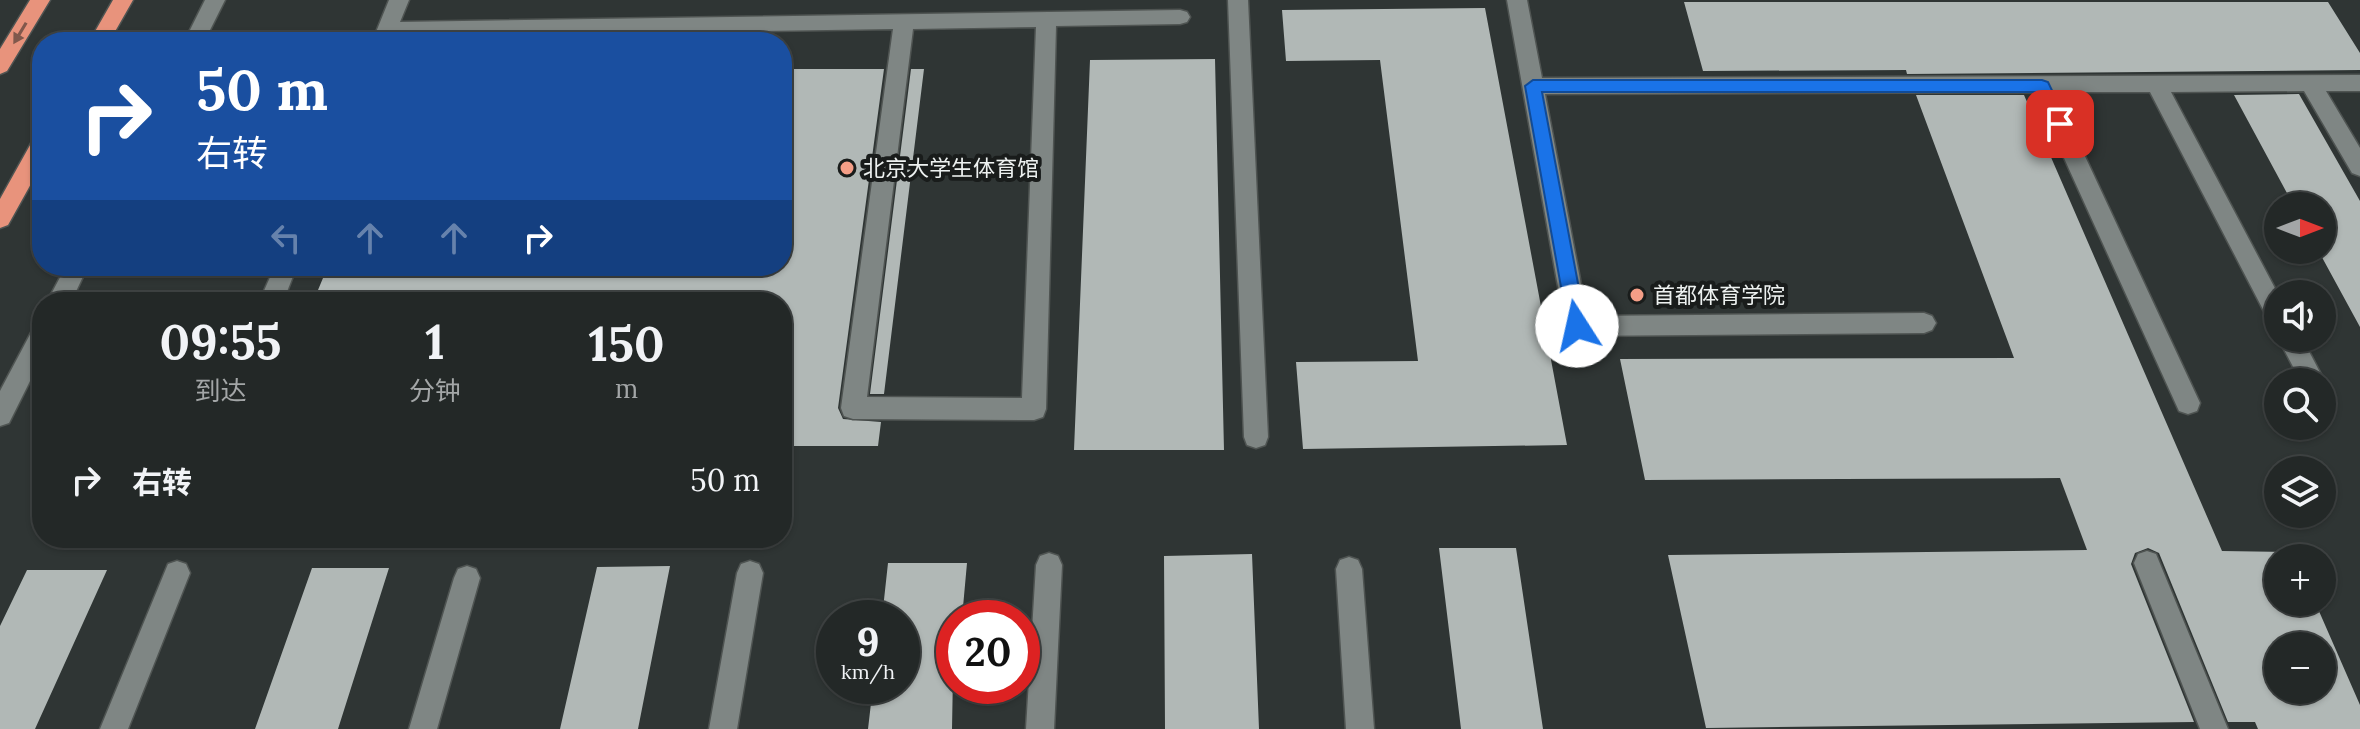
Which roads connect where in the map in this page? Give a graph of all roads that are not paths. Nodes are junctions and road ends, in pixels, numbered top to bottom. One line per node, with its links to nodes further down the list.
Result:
1 (40, 0): 14 (highway, one-way to 14)
2 (123, 0): 10 (highway)
3 (215, 0): 11 (street)
4 (399, 0): 12 (street)
5 (1238, 0): 28 (street)
6 (1517, 0): 18 (street)
7 (1180, 17): 8 (street)
8 (1046, 20): 9 (street); 9 (street)
9 (904, 22): 13 (street)
10 (105, 32)
11 (199, 32)
12 (386, 32)
13 (533, 32)
14 (0, 66)
15 (2310, 83): 16 (street); 17 (street); 21 (street)
16 (2360, 83)
17 (2157, 85): 19 (street); 23 (street)
18 (1533, 86): 19 (street); 24 (street)
19 (2042, 86): 26 (street)
20 (32, 162): 22 (highway)
21 (2360, 167)
22 (0, 219)
23 (2264, 289)
24 (1924, 323)
25 (32, 353): 27 (street)
26 (2188, 403)
27 (0, 415)
28 (1256, 437)
29 (2147, 563): 40 (street)
30 (1049, 565): 38 (street)
31 (1349, 569): 39 (street)
32 (177, 573): 35 (street)
33 (750, 573): 37 (street)
34 (467, 578): 36 (street)
35 (114, 729)
36 (423, 729)
37 (723, 729)
38 (1040, 729)
39 (1360, 729)
40 (2214, 729)

